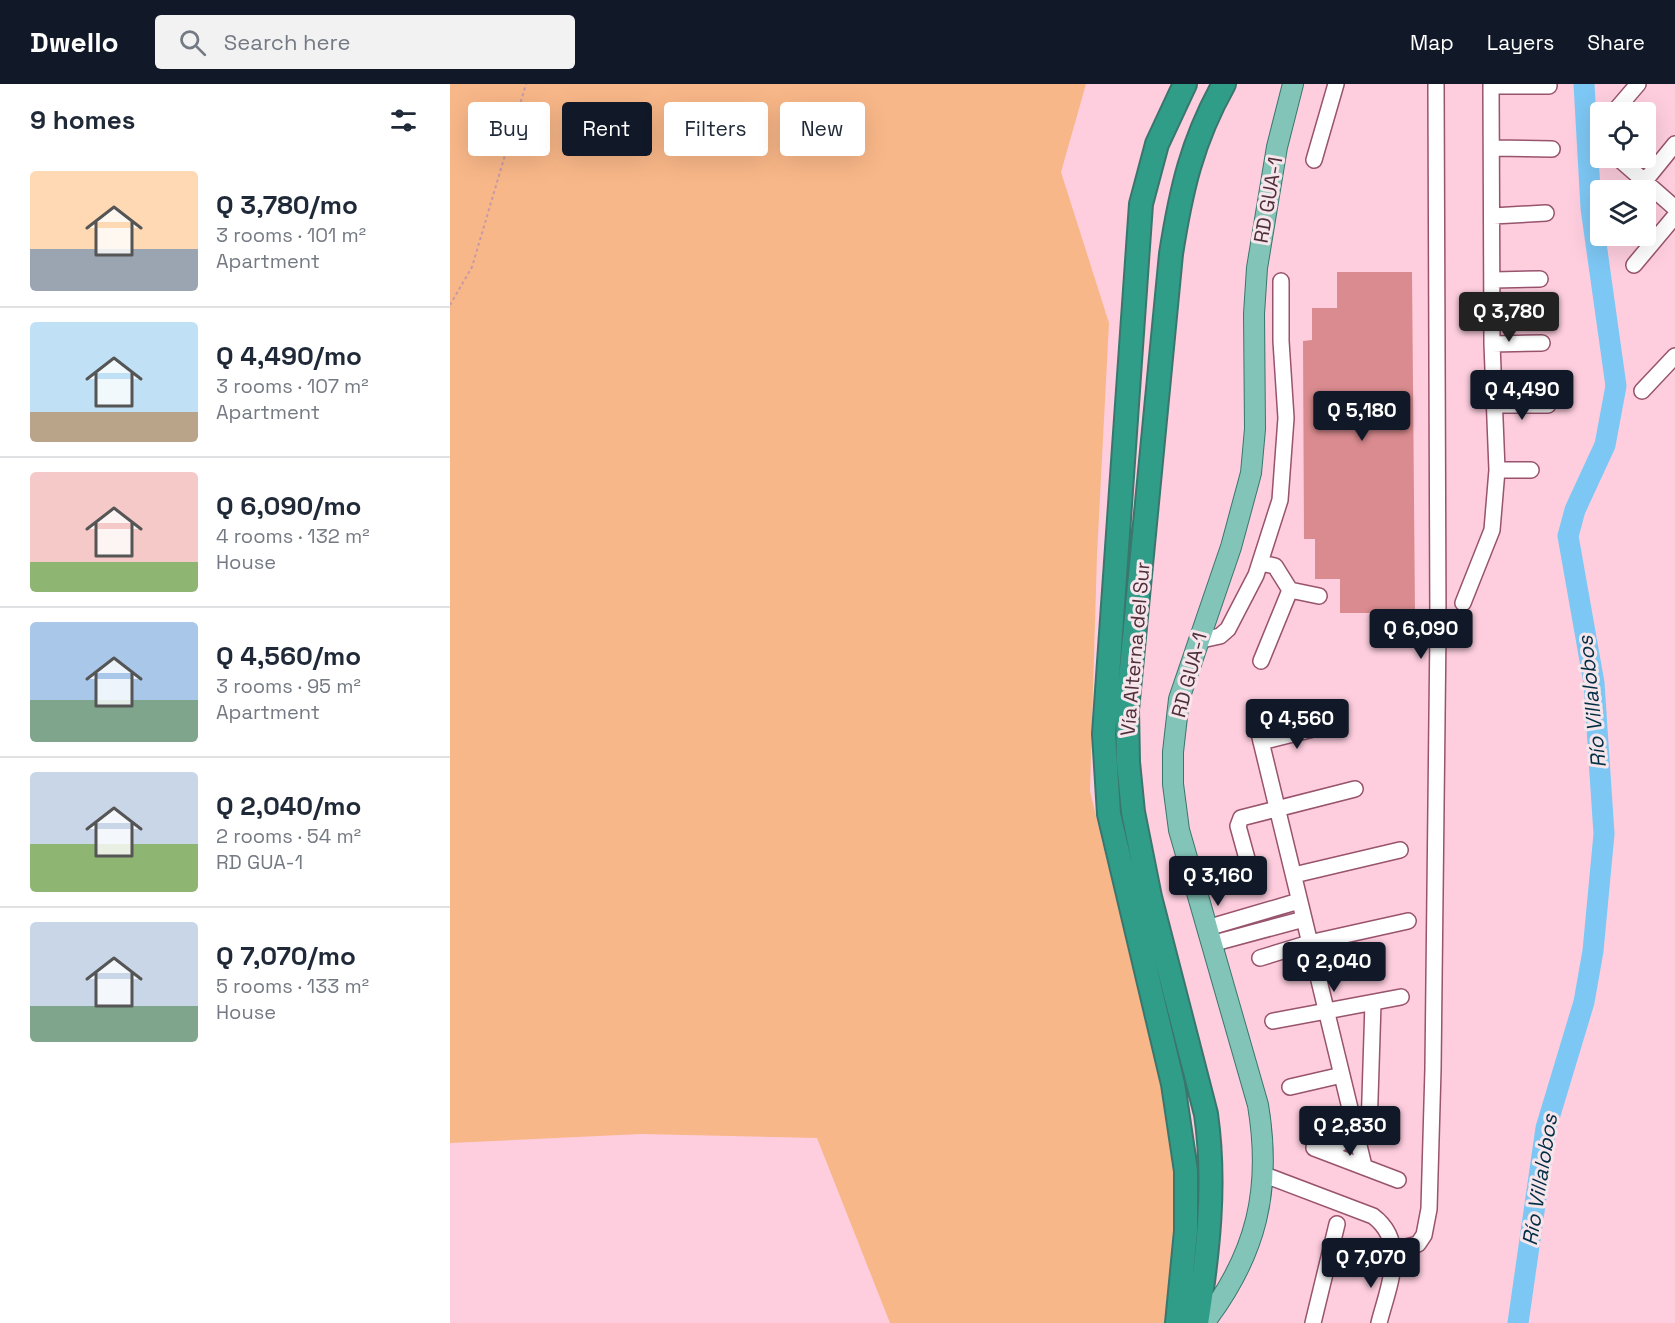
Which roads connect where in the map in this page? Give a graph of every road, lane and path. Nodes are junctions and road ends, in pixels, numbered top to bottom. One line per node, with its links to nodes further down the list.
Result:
1 (526, 84): 27 (path)
2 (1185, 84): 68 (highway, Vía Alterna del Sur)
3 (1224, 84): 68 (highway, Vía Alterna del Sur)
4 (1293, 84): 40 (main road, RD GUA-1)
5 (1336, 84): 14 (street)
6 (1436, 84): 67 (street)
7 (1638, 84): 10 (street)
8 (1492, 85): 9 (street); 12 (street)
9 (1549, 86)
10 (1623, 102)
11 (1675, 144): 17 (street)
12 (1492, 148): 13 (street); 21 (street)
13 (1552, 149)
14 (1314, 160)
15 (1629, 168): 16 (street)
16 (1642, 180)
17 (1646, 180)
18 (1656, 192): 19 (street)
19 (1675, 208)
20 (1546, 213): 21 (street)
21 (1493, 216): 26 (street)
22 (1675, 216): 23 (street)
23 (1634, 265)
24 (1540, 279): 26 (street)
25 (1281, 280): 36 (street)
26 (1494, 280): 29 (street)
27 (450, 305)
28 (1542, 342): 29 (street)
29 (1492, 344): 32 (street)
30 (1675, 356): 31 (street)
31 (1642, 390)
32 (1495, 405): 33 (street); 34 (street)
33 (1548, 405)
34 (1497, 470): 35 (street); 39 (street)
35 (1531, 470)
36 (1260, 563): 37 (street); 40 (street)
37 (1290, 590): 38 (street); 41 (street)
38 (1319, 596)
39 (1463, 603)
40 (1197, 641): 53 (main road, RD GUA-1)
41 (1261, 661)
42 (1257, 725): 44 (street)
43 (1325, 726): 44 (street)
44 (1261, 742): 46 (street)
45 (1355, 789): 46 (street)
46 (1277, 809): 48 (street); 49 (street)
47 (1400, 850): 48 (street)
48 (1294, 875): 50 (street)
49 (1254, 884)
50 (1299, 901): 51 (street); 53 (street)
51 (1304, 919): 53 (street); 54 (street)
52 (1408, 921): 54 (street)
53 (1209, 936): 64 (main road, RD GUA-1)
54 (1310, 943): 55 (street); 58 (street)
55 (1260, 958)
56 (1401, 997): 57 (street)
57 (1372, 1003): 58 (street); 62 (street)
58 (1324, 1012): 59 (street); 60 (street)
59 (1274, 1021)
60 (1342, 1075): 61 (street); 62 (street)
61 (1290, 1087)
62 (1354, 1135): 63 (street); 63 (street)
63 (1364, 1166): 65 (street)
64 (1265, 1174): 67 (street); 68 (main road, RD GUA-1)
65 (1398, 1180)
66 (1337, 1224): 69 (street)
67 (1394, 1251): 70 (street)
68 (1195, 1322)
69 (1313, 1323)
70 (1379, 1323)

